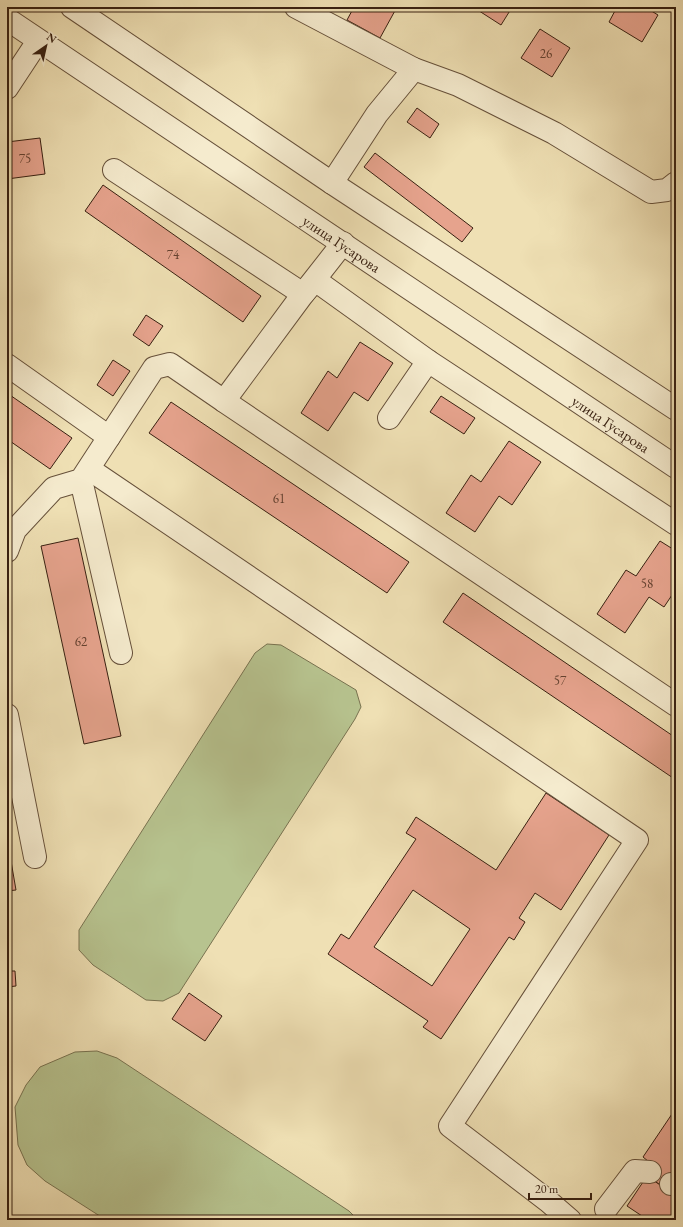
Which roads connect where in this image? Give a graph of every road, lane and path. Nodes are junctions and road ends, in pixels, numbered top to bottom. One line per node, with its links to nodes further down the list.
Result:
1 (72, 7): 8 (street)
2 (296, 7): 5 (street)
3 (7, 19): 4 (street, улица Гусарова)
4 (38, 41): 6 (street); 10 (street, улица Гусарова)
5 (414, 69): 8 (street); 9 (street)
6 (7, 88)
7 (114, 170): 11 (street)
8 (332, 183): 15 (street)
9 (676, 183)
10 (342, 243): 11 (street); 18 (street, улица Гусарова)
11 (309, 287): 12 (street); 14 (street)
12 (428, 361): 16 (street); 20 (street)
13 (7, 365): 17 (street)
14 (224, 401): 17 (street); 23 (street)
15 (676, 408)
16 (389, 418)
17 (109, 437): 19 (street)
18 (676, 467)
19 (85, 474): 21 (street); 22 (street); 28 (street)
20 (676, 524)
21 (7, 551)
22 (121, 653)
23 (676, 705)
24 (7, 715): 25 (street)
25 (35, 857)
26 (650, 1172): 27 (street)
27 (606, 1209)
28 (570, 1220)

